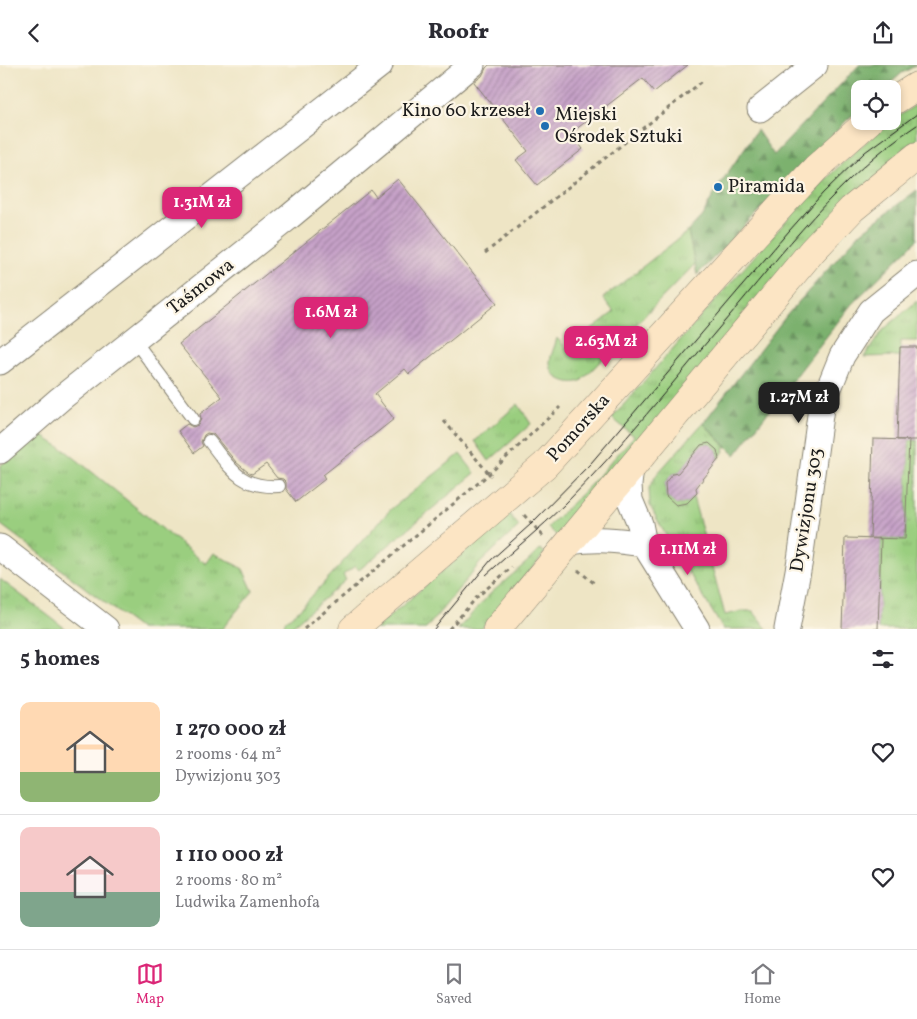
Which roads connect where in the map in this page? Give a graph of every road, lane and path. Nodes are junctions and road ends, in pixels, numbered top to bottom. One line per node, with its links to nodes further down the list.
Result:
1 (380, 65): 13 (street)
2 (472, 65): 12 (street, Taśmowa)
3 (815, 65): 7 (street)
4 (704, 80): 10 (path)
5 (917, 86): 6 (main road)
6 (901, 96)
7 (760, 109)
8 (859, 130): 27 (main road, Pomorska)
9 (917, 156): 18 (main road)
10 (485, 253)
11 (917, 274): 31 (street, Dywizjonu 303)
12 (134, 340): 14 (lane); 16 (street, Taśmowa)
13 (0, 362)
14 (193, 419)
15 (209, 441): 19 (lane)
16 (0, 451)
17 (514, 453): 26 (path)
18 (631, 468): 20 (main road); 22 (street)
19 (279, 486)
20 (557, 540): 21 (path); 22 (street); 29 (main road)
21 (540, 542)
22 (644, 544): 30 (street)
23 (0, 547): 25 (street)
24 (518, 563): 28 (path)
25 (106, 629)
26 (304, 629)
27 (353, 629)
28 (448, 629)
29 (497, 629)
30 (697, 629)
31 (787, 629)

